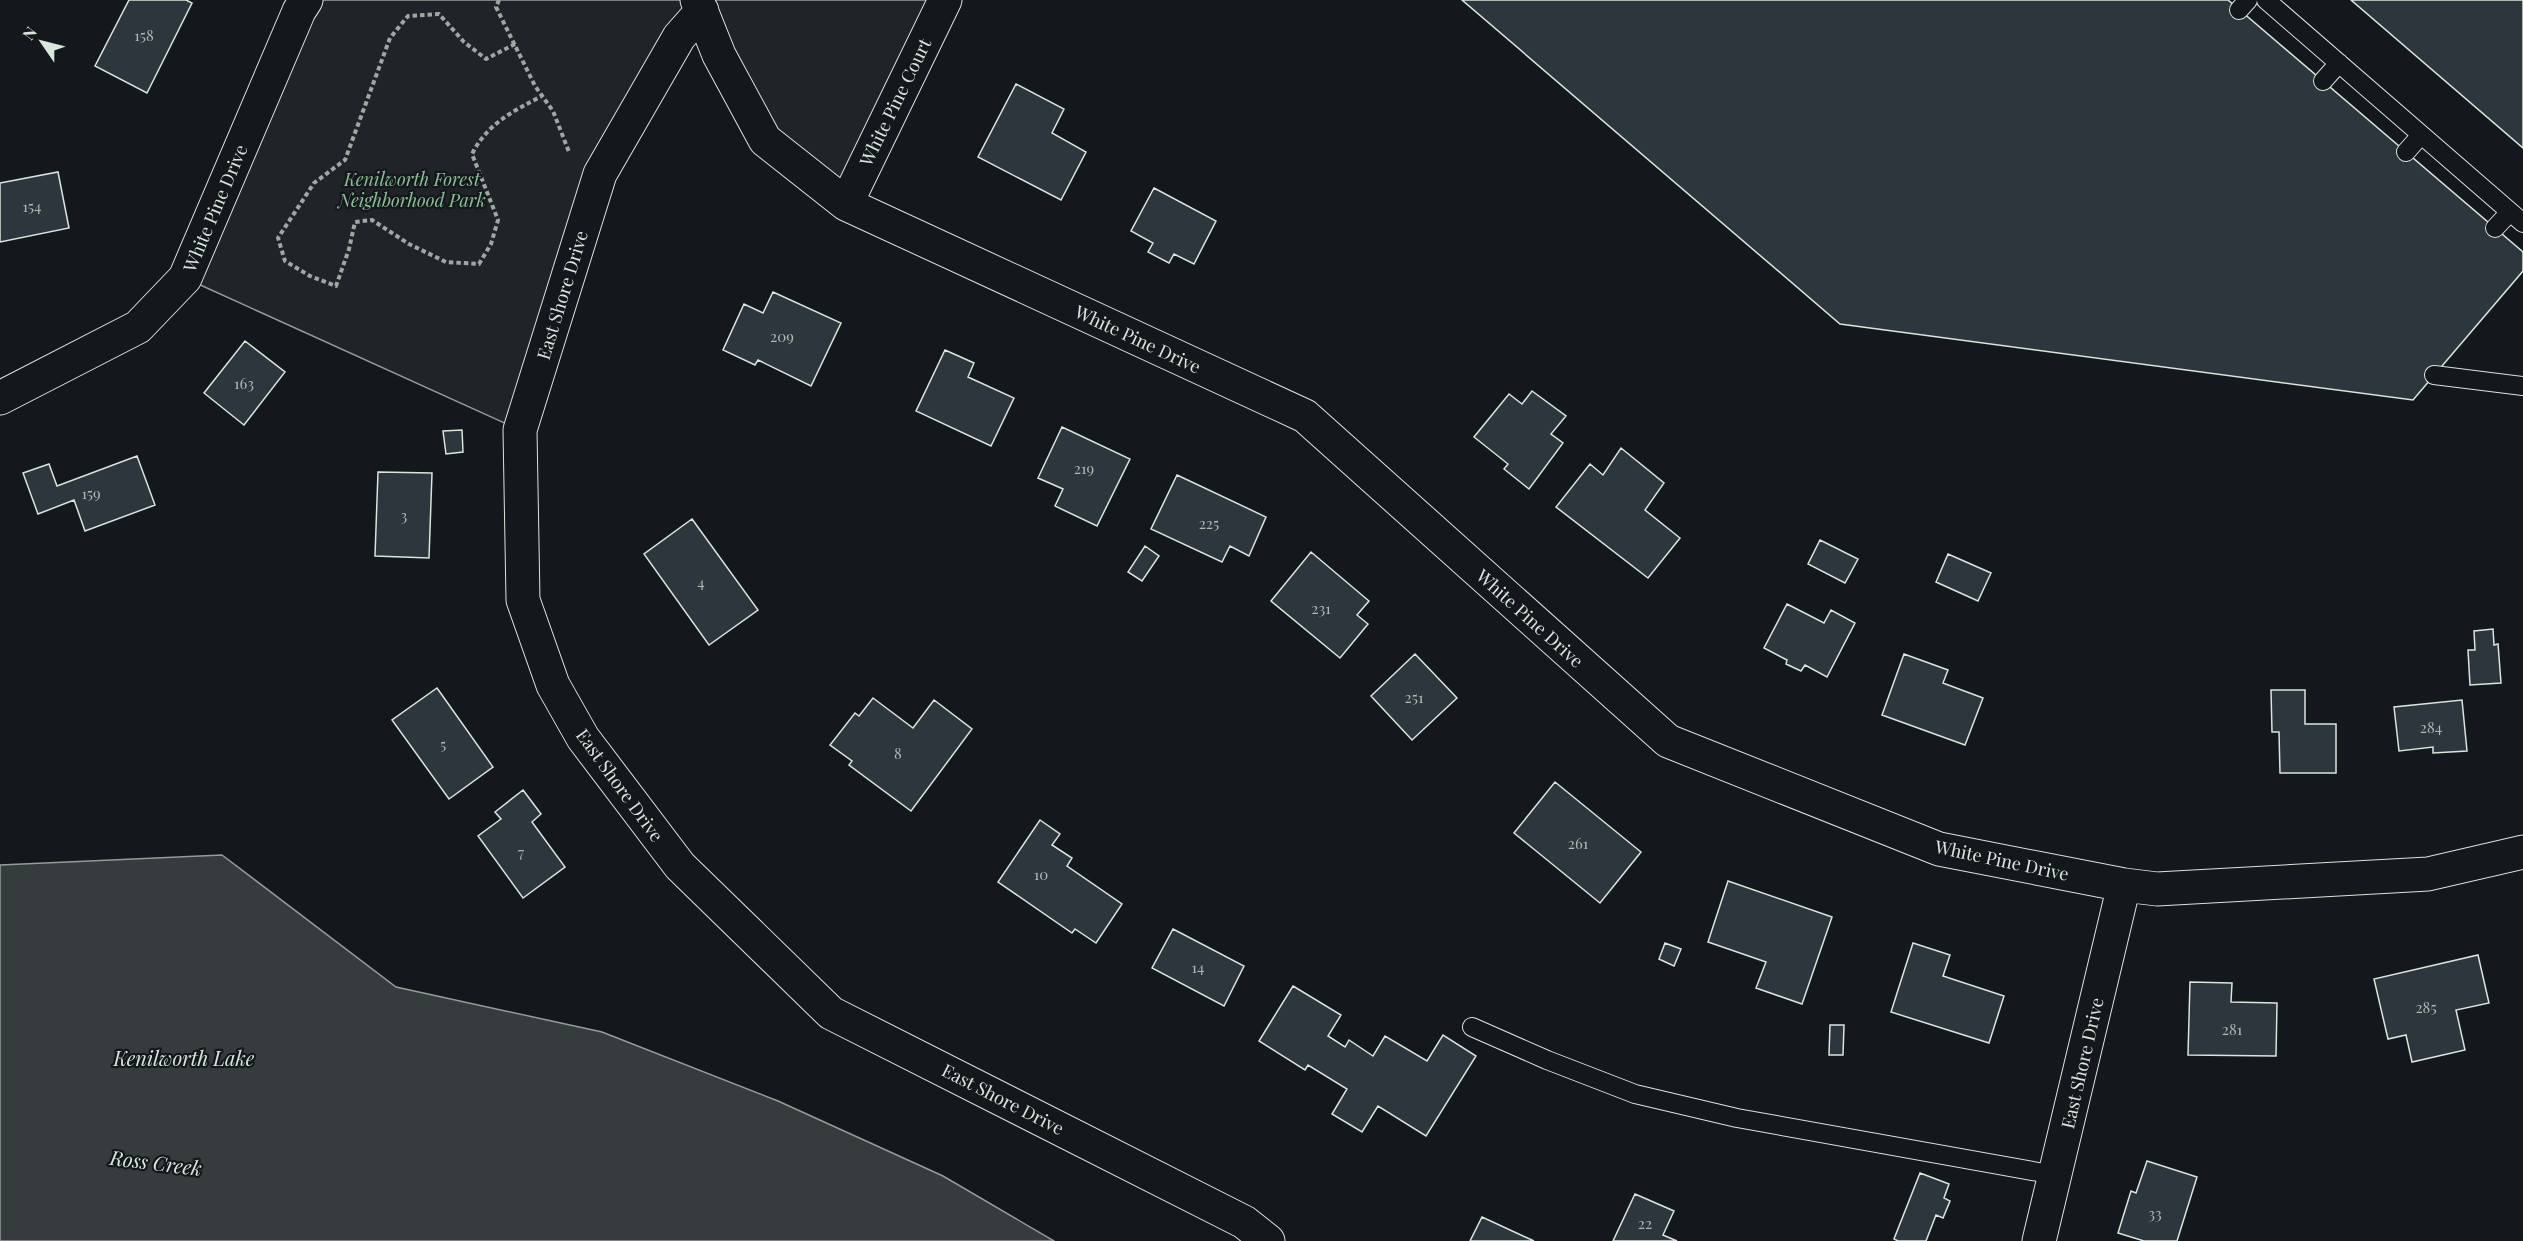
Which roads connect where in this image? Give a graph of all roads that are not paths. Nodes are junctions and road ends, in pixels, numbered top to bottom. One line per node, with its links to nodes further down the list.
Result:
1 (306, 0): 14 (street, White Pine Drive)
2 (945, 0): 9 (street, White Pine Court)
3 (2266, 0): 5 (lane)
4 (699, 5): 9 (street, White Pine Drive); 19 (street, East Shore Drive)
5 (2339, 63): 6 (lane); 7 (lane)
6 (2323, 81)
7 (2421, 135): 8 (lane); 10 (lane)
8 (2406, 152)
9 (846, 204): 16 (street, White Pine Drive)
10 (2517, 218): 11 (lane)
11 (2495, 228)
12 (2434, 375): 13 (lane)
13 (2523, 386)
14 (0, 398)
15 (2523, 852): 16 (street, White Pine Drive)
16 (2124, 885): 18 (street, East Shore Drive)
17 (1472, 1027): 18 (lane)
18 (2055, 1175): 20 (street, East Shore Drive)
19 (1268, 1241)
20 (2039, 1241)

